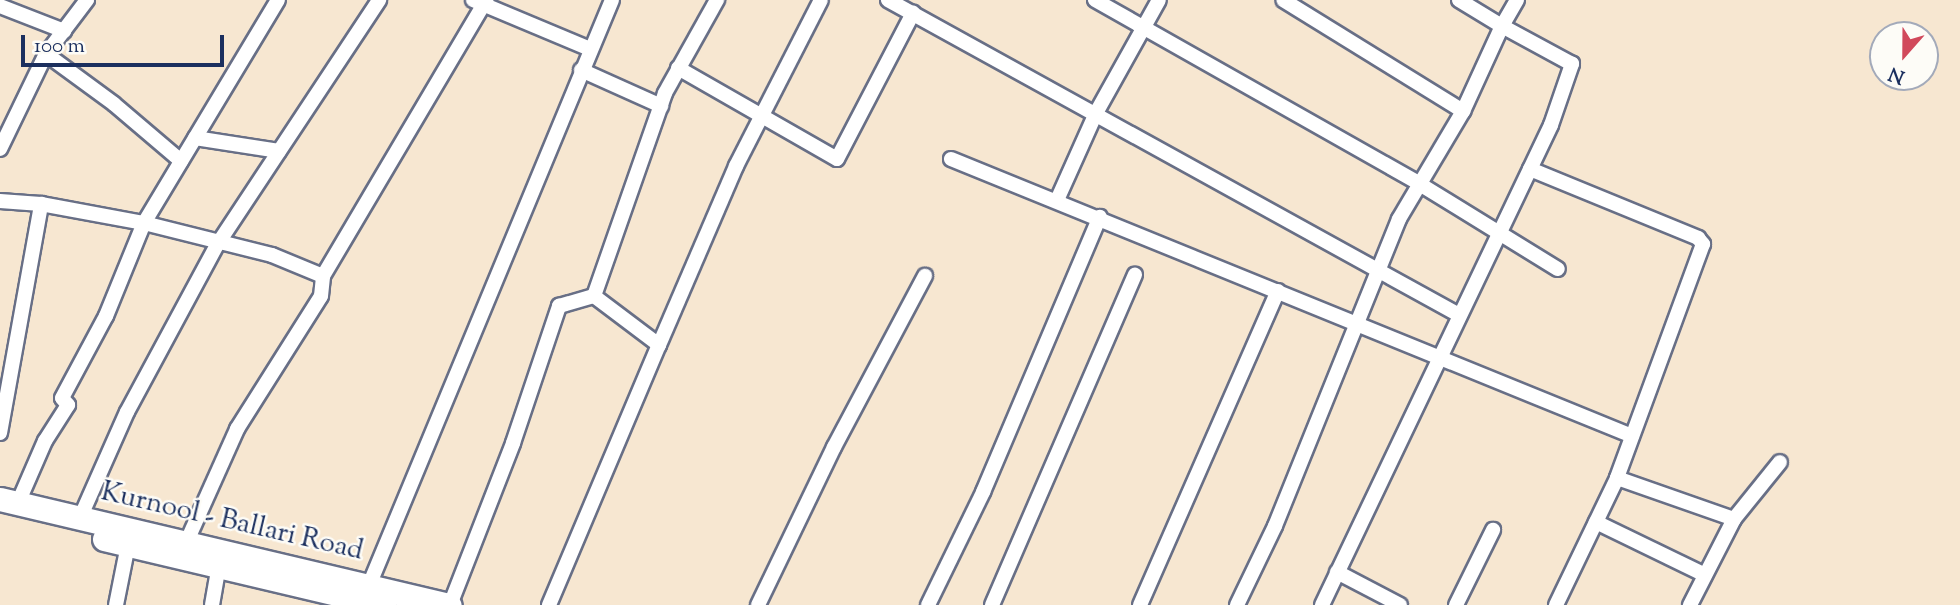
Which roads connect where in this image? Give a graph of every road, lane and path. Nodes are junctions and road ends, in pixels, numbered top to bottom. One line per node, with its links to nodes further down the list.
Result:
1 (87, 0): 18 (street)
2 (278, 0): 27 (street)
3 (379, 0): 29 (street)
4 (612, 0): 19 (street)
5 (717, 0): 21 (street)
6 (821, 0): 26 (street)
7 (888, 0): 15 (street)
8 (1095, 0): 17 (street)
9 (1159, 0): 17 (street)
10 (1283, 0): 24 (street)
11 (1459, 0): 16 (street)
12 (1517, 0): 16 (street)
13 (480, 2): 19 (street); 44 (street)
14 (0, 6): 18 (street)
15 (913, 13): 25 (street); 26 (street)
16 (1502, 26): 24 (street); 32 (street)
17 (1143, 27): 25 (street); 33 (street)
18 (64, 31): 20 (street)
19 (590, 49): 22 (street)
20 (46, 54): 28 (street); 31 (street)
21 (678, 68): 23 (street); 26 (street)
22 (581, 70): 23 (street); 66 (street)
23 (661, 106): 47 (street)
24 (1463, 111): 33 (street)
25 (1096, 113): 34 (street); 42 (street)
26 (762, 115): 50 (street)
27 (195, 138): 29 (street); 31 (street)
28 (0, 149)
29 (279, 151): 40 (street)
30 (951, 159): 34 (street)
31 (181, 161): 38 (street)
32 (1530, 169): 39 (street); 53 (street)
33 (1418, 183): 39 (street); 42 (street)
34 (1058, 198): 37 (street)
35 (0, 201): 36 (street)
36 (41, 204): 38 (street); 52 (street)
37 (1100, 217): 46 (street); 74 (street)
38 (144, 223): 40 (street); 56 (street)
39 (1499, 232): 41 (street); 48 (street)
40 (218, 245): 44 (street); 57 (street)
41 (1558, 269)
42 (1378, 272): 48 (street); 49 (street)
43 (1135, 275): 75 (street)
44 (324, 276): 61 (street)
45 (925, 276): 73 (street)
46 (1278, 290): 49 (street); 76 (street)
47 (594, 296): 50 (street); 71 (street)
48 (1459, 315): 51 (street)
49 (1357, 323): 51 (street); 77 (street)
50 (659, 345): 72 (street)
51 (1438, 360): 53 (street); 64 (street)
52 (0, 433)
53 (1632, 436): 55 (street)
54 (1780, 462): 58 (street)
55 (1617, 478): 58 (street); 59 (street)
56 (6, 505): 57 (main road, Kurnool - Ballari Road); 62 (main road, Kurnool - Ballari Road)
57 (80, 518): 61 (main road, Kurnool - Ballari Road)
58 (1734, 519): 65 (street)
59 (1596, 523): 65 (street); 81 (street)
60 (1493, 530): 80 (street)
61 (187, 541): 66 (main road, Kurnool - Ballari Road)
62 (128, 545): 63 (main road, Kurnool - Ballari Road); 68 (street)
63 (219, 565): 67 (main road, Kurnool - Ballari Road); 69 (street)
64 (1337, 572): 78 (street); 79 (street)
65 (1705, 575): 82 (street)
66 (370, 583): 71 (main road, Kurnool - Ballari Road)
67 (334, 599): 70 (main road, Kurnool - Ballari Road)
68 (116, 605)
69 (212, 605)
70 (384, 605)
71 (450, 605)
72 (549, 605)
73 (758, 605)
74 (928, 605)
75 (992, 605)
76 (1140, 605)
77 (1237, 605)
78 (1322, 605)
79 (1400, 605)
80 (1456, 605)
81 (1556, 605)
82 (1690, 605)

